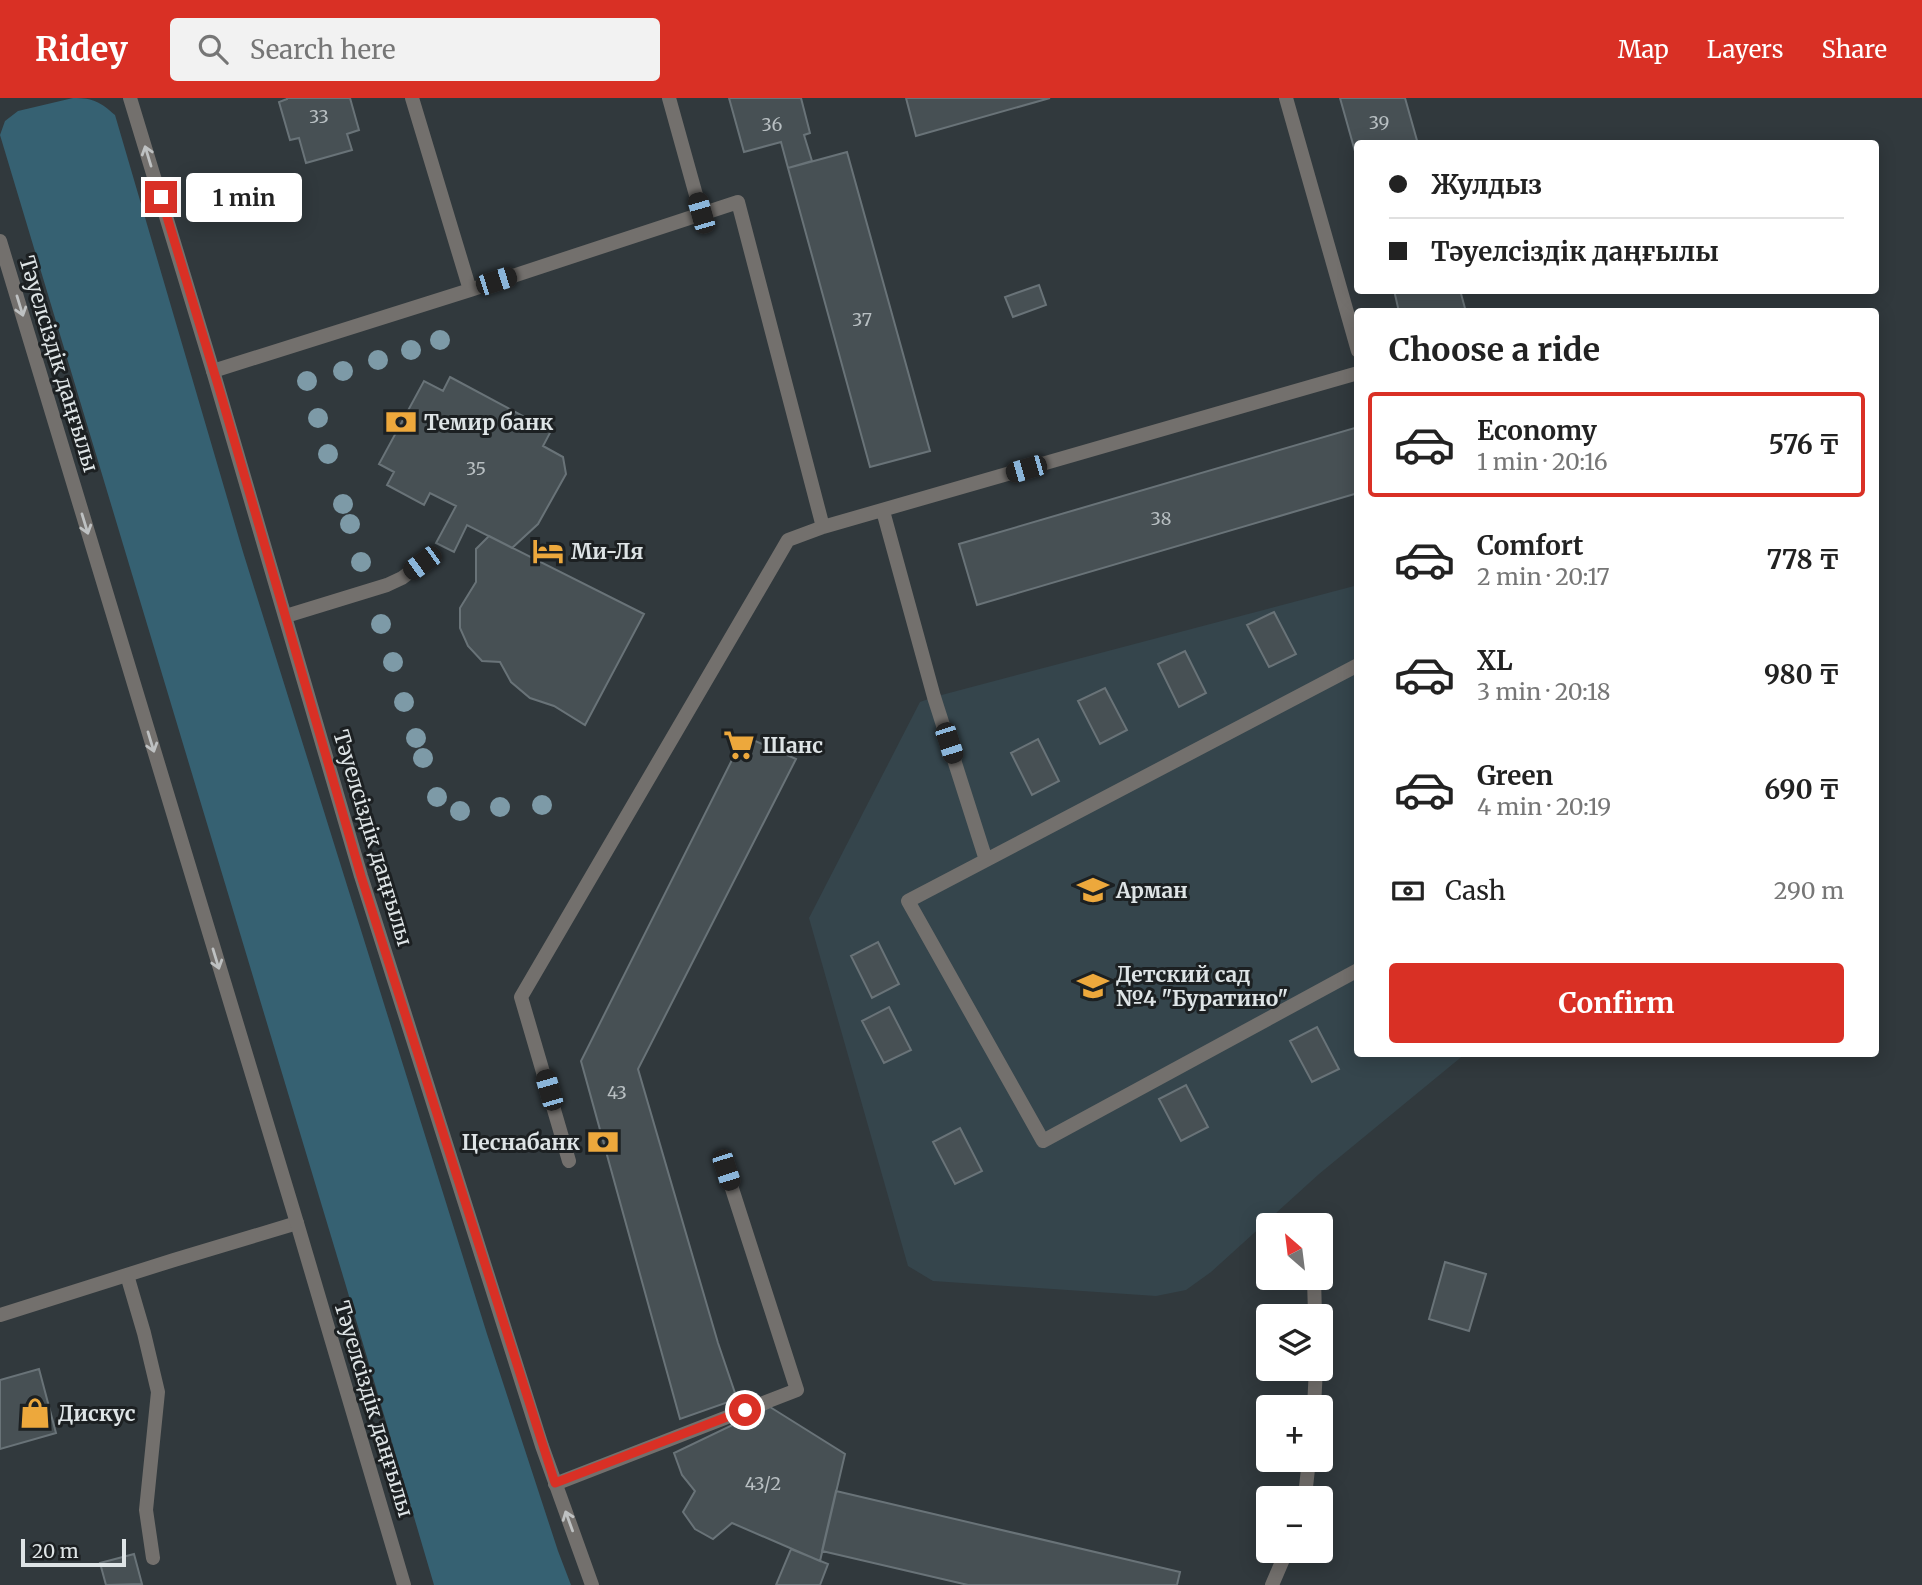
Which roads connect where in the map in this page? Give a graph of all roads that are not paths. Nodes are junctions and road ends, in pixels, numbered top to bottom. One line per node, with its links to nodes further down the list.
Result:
1 (131, 98): 9 (street, Тәуелсіздік даңғылы, one-way to 1)
2 (412, 98): 7 (street)
3 (669, 98): 5 (street)
4 (1286, 98): 8 (street)
5 (701, 213): 7 (street); 12 (street)
6 (0, 241): 20 (street, Тәуелсіздік даңғылы, one-way to 20)
7 (470, 290): 9 (street)
8 (1354, 337)
9 (213, 371): 14 (street, Тәуелсіздік даңғылы)
10 (1354, 374): 11 (street)
11 (883, 511): 12 (street); 16 (street)
12 (823, 527): 18 (street)
13 (422, 563): 14 (street)
14 (286, 616): 23 (street, Тәуелсіздік даңғылы)
15 (1354, 668): 16 (street)
16 (986, 860): 17 (street)
17 (1354, 972)
18 (569, 1161)
19 (726, 1170): 23 (street)
20 (297, 1223): 21 (street); 26 (street, Тәуелсіздік даңғылы)
21 (127, 1275): 22 (street); 24 (street)
22 (0, 1315)
23 (555, 1483): 27 (street, Тәуелсіздік даңғылы, one-way to 23)
24 (153, 1558)
25 (1281, 1563): 28 (street)
26 (404, 1585)
27 (592, 1585)
28 (1272, 1585)

